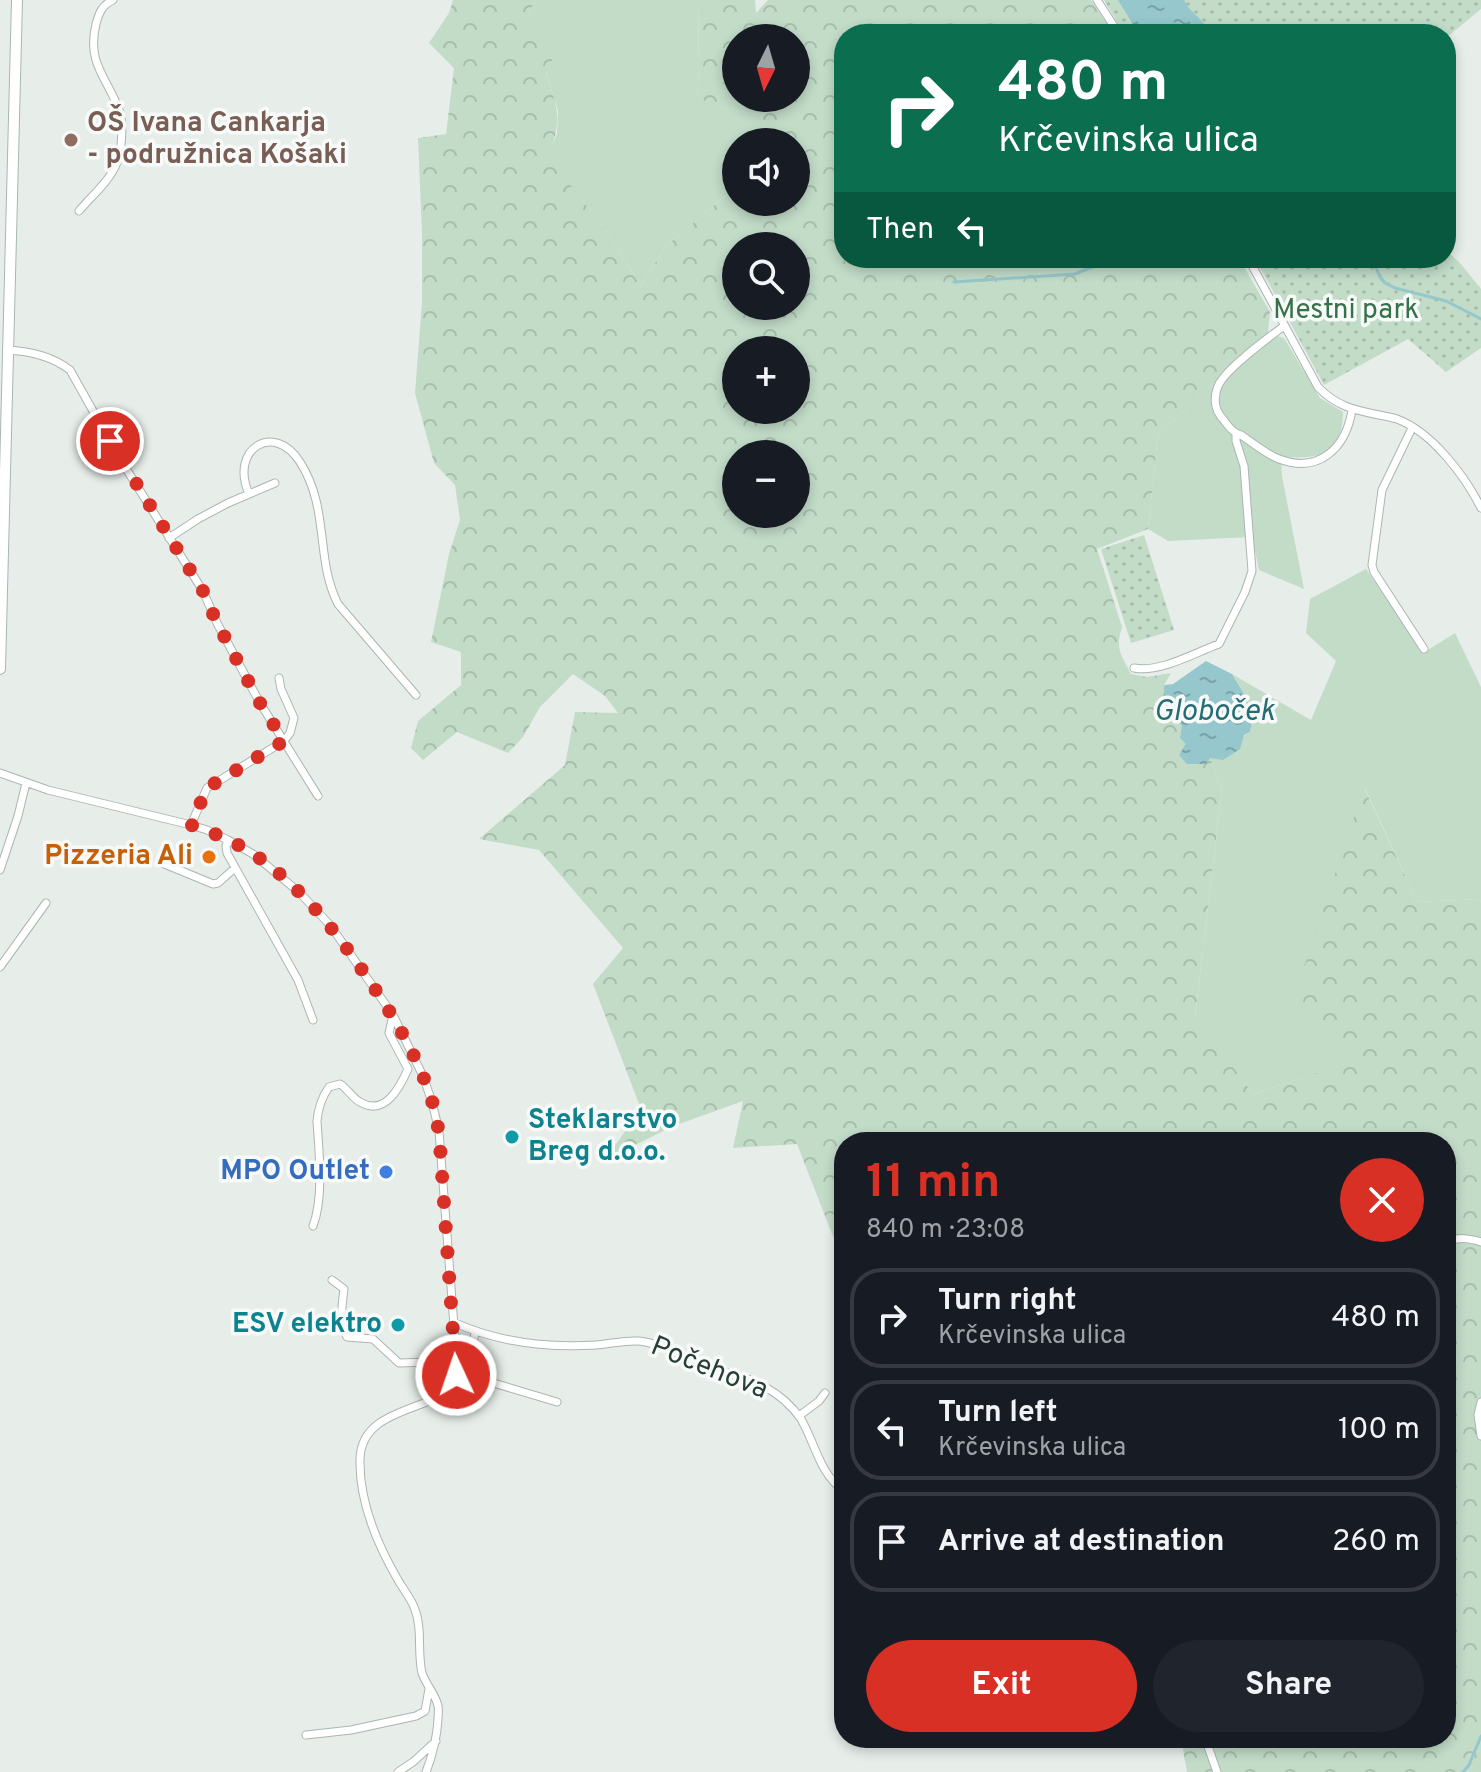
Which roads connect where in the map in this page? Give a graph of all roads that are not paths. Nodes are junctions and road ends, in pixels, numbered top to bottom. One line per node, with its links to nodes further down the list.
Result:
1 (17, 0): 8 (street)
2 (113, 0): 5 (street)
3 (1097, 0): 4 (street)
4 (1113, 24)
5 (79, 211)
6 (1253, 268): 7 (street)
7 (1284, 326): 9 (street); 11 (street)
8 (7, 350): 15 (street); 18 (street)
9 (1352, 410): 10 (street); 11 (street)
10 (1412, 428): 14 (street); 16 (street)
11 (1236, 435): 17 (street)
12 (275, 483): 13 (street)
13 (249, 494): 15 (street); 20 (street)
14 (1481, 508)
15 (169, 538): 21 (street)
16 (1424, 649)
17 (1134, 668)
18 (0, 669)
19 (279, 678): 21 (street)
20 (416, 695)
21 (284, 741): 24 (street); 25 (street)
22 (0, 773): 23 (street)
23 (26, 783): 25 (street); 29 (street)
24 (318, 796)
25 (191, 825): 26 (street)
26 (228, 840): 28 (street); 32 (street)
27 (162, 863): 28 (street)
28 (235, 868): 33 (street)
29 (0, 870)
30 (46, 903): 31 (street)
31 (0, 967)
32 (393, 1015): 34 (street); 38 (street)
33 (313, 1020)
34 (313, 1226)
35 (1456, 1238): 36 (street)
36 (1481, 1242)
37 (332, 1280): 40 (street)
38 (453, 1322): 39 (street, Počehova); 40 (street)
39 (473, 1331): 42 (street); 44 (street, Počehova)
40 (456, 1352): 47 (street)
41 (825, 1393): 44 (street)
42 (557, 1402)
43 (1481, 1402): 45 (street)
44 (799, 1416): 46 (street, Počehova)
45 (1481, 1436)
46 (834, 1482)
47 (429, 1689): 48 (street); 49 (street)
48 (306, 1735)
49 (437, 1740): 51 (street); 52 (street)
50 (1209, 1748): 53 (street)
51 (398, 1772)
52 (426, 1772)
53 (1217, 1772)

